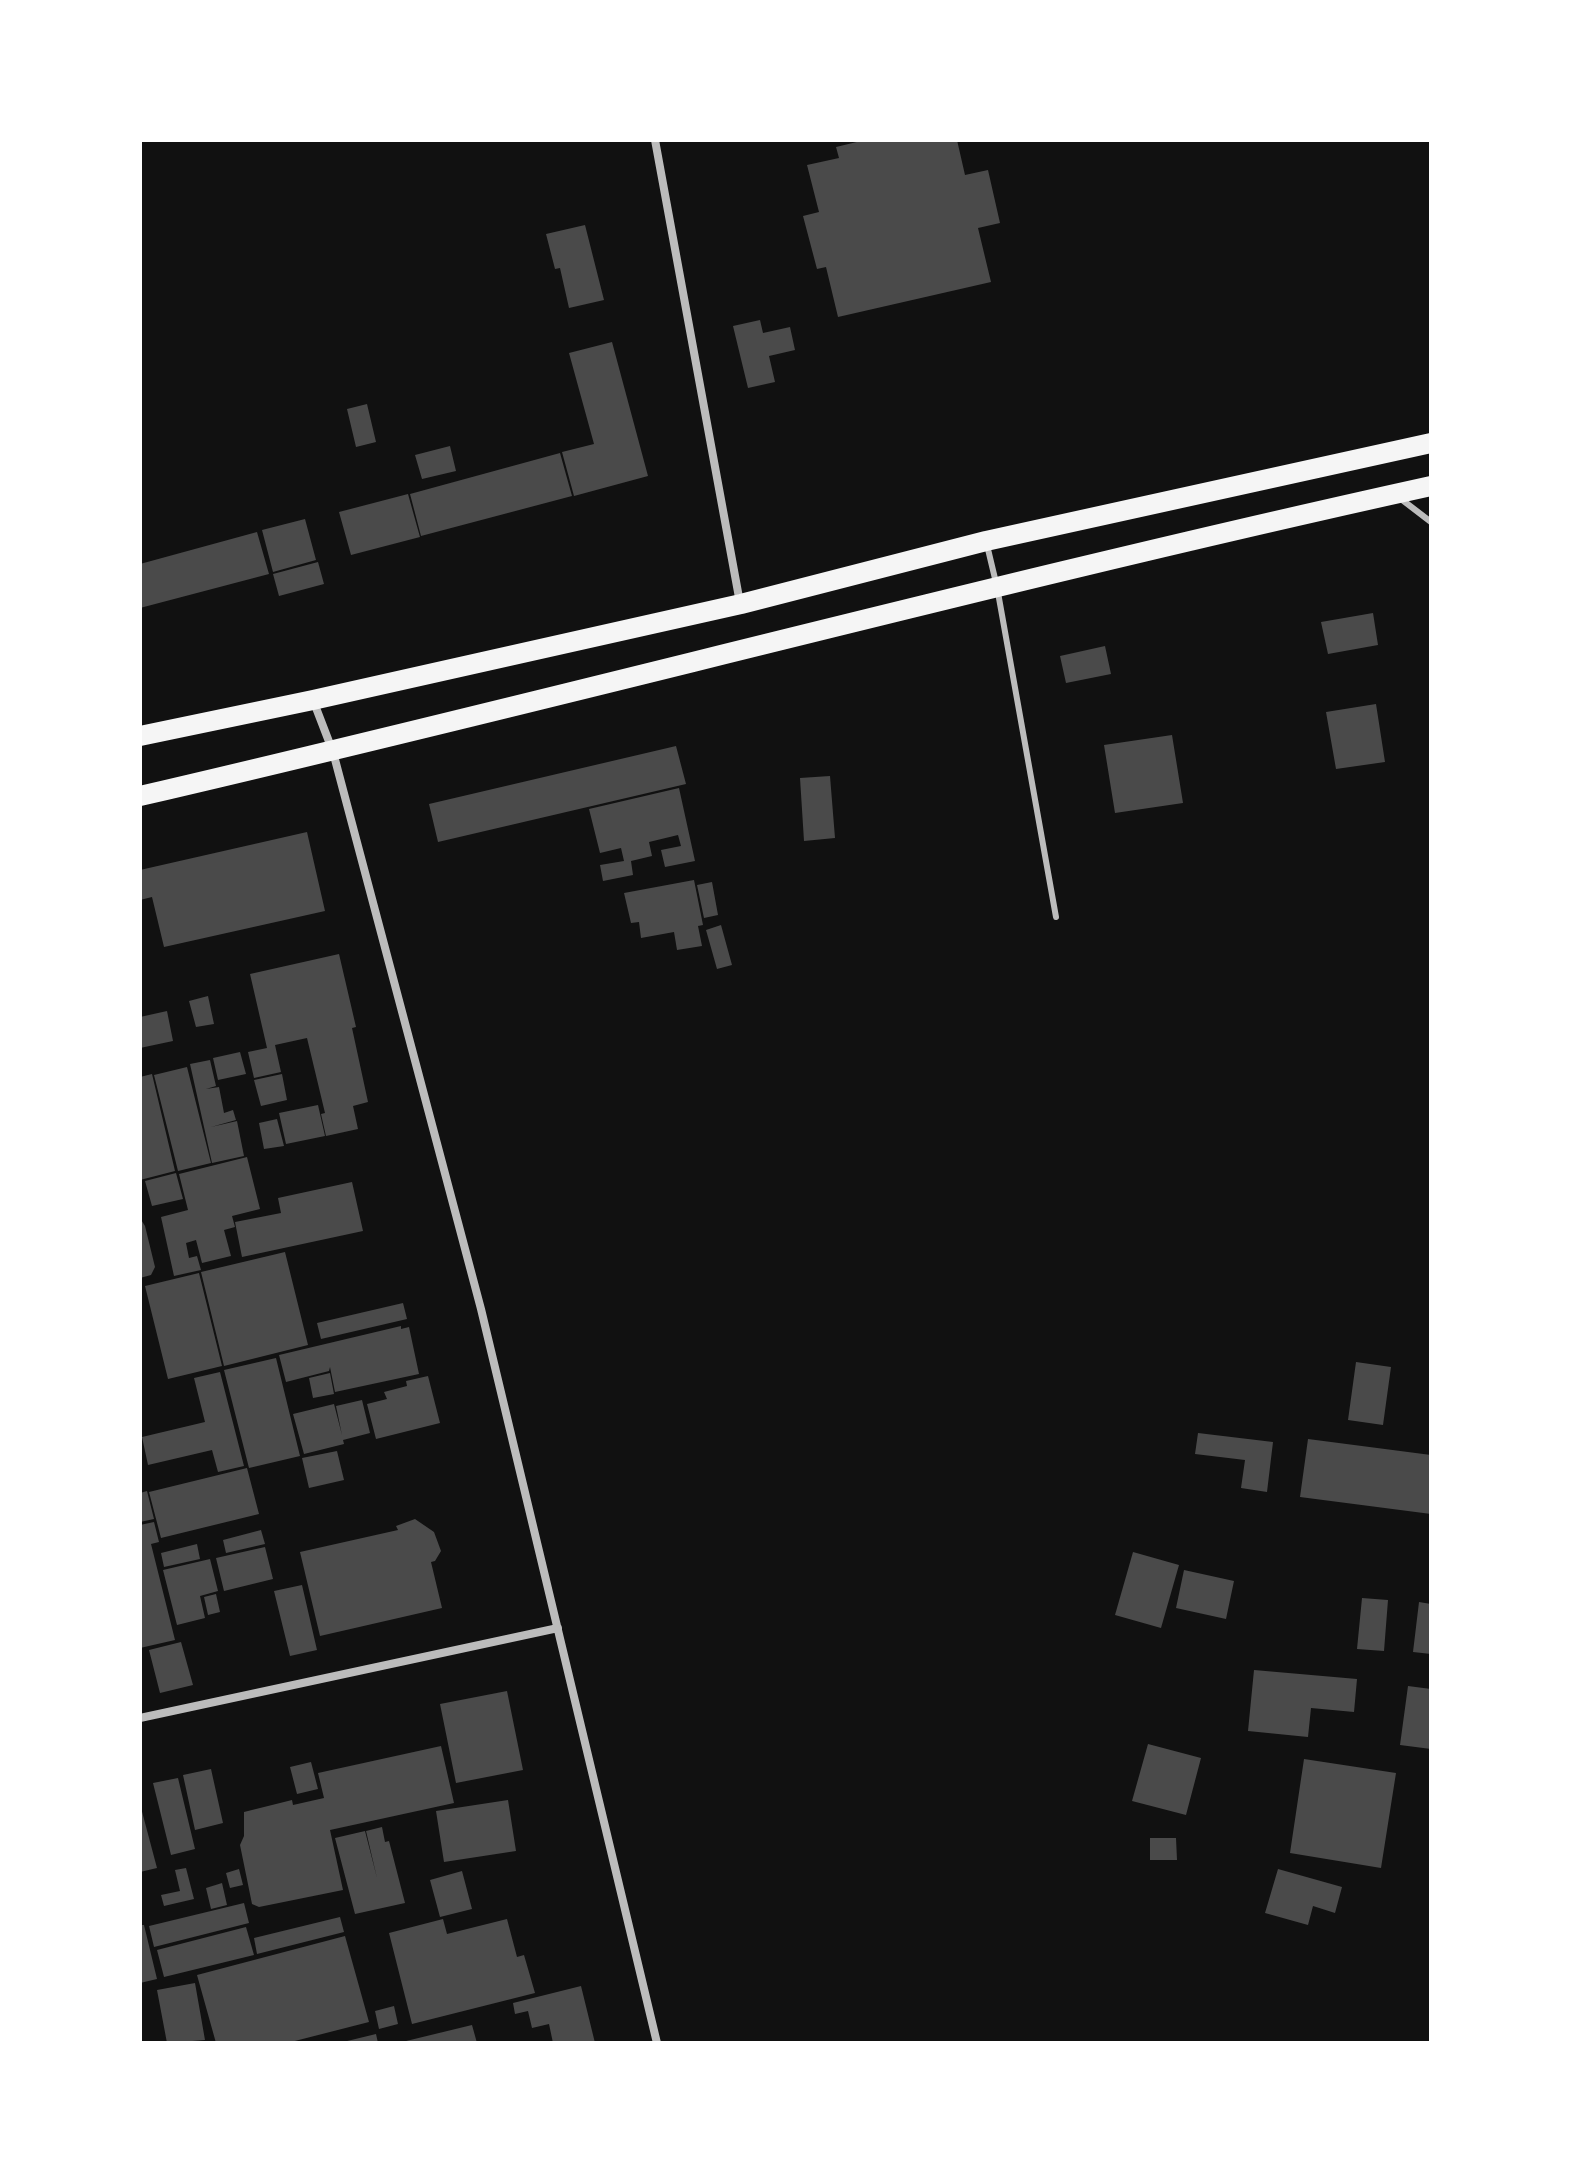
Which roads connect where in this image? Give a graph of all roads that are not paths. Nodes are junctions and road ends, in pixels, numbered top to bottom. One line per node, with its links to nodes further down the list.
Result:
1 (655, 140): 8 (street)
2 (1431, 443): 6 (main road)
3 (1431, 486): 4 (main road)
4 (1395, 494): 5 (lane); 7 (main road)
5 (1431, 522)
6 (986, 541): 7 (lane); 8 (main road)
7 (997, 587): 11 (main road); 13 (lane)
8 (741, 604): 9 (main road)
9 (313, 700): 10 (main road); 11 (street)
10 (140, 736)
11 (333, 752): 12 (main road); 14 (street)
12 (140, 796)
13 (1056, 917)
14 (558, 1628): 15 (street); 16 (street)
15 (140, 1718)
16 (657, 2043)

